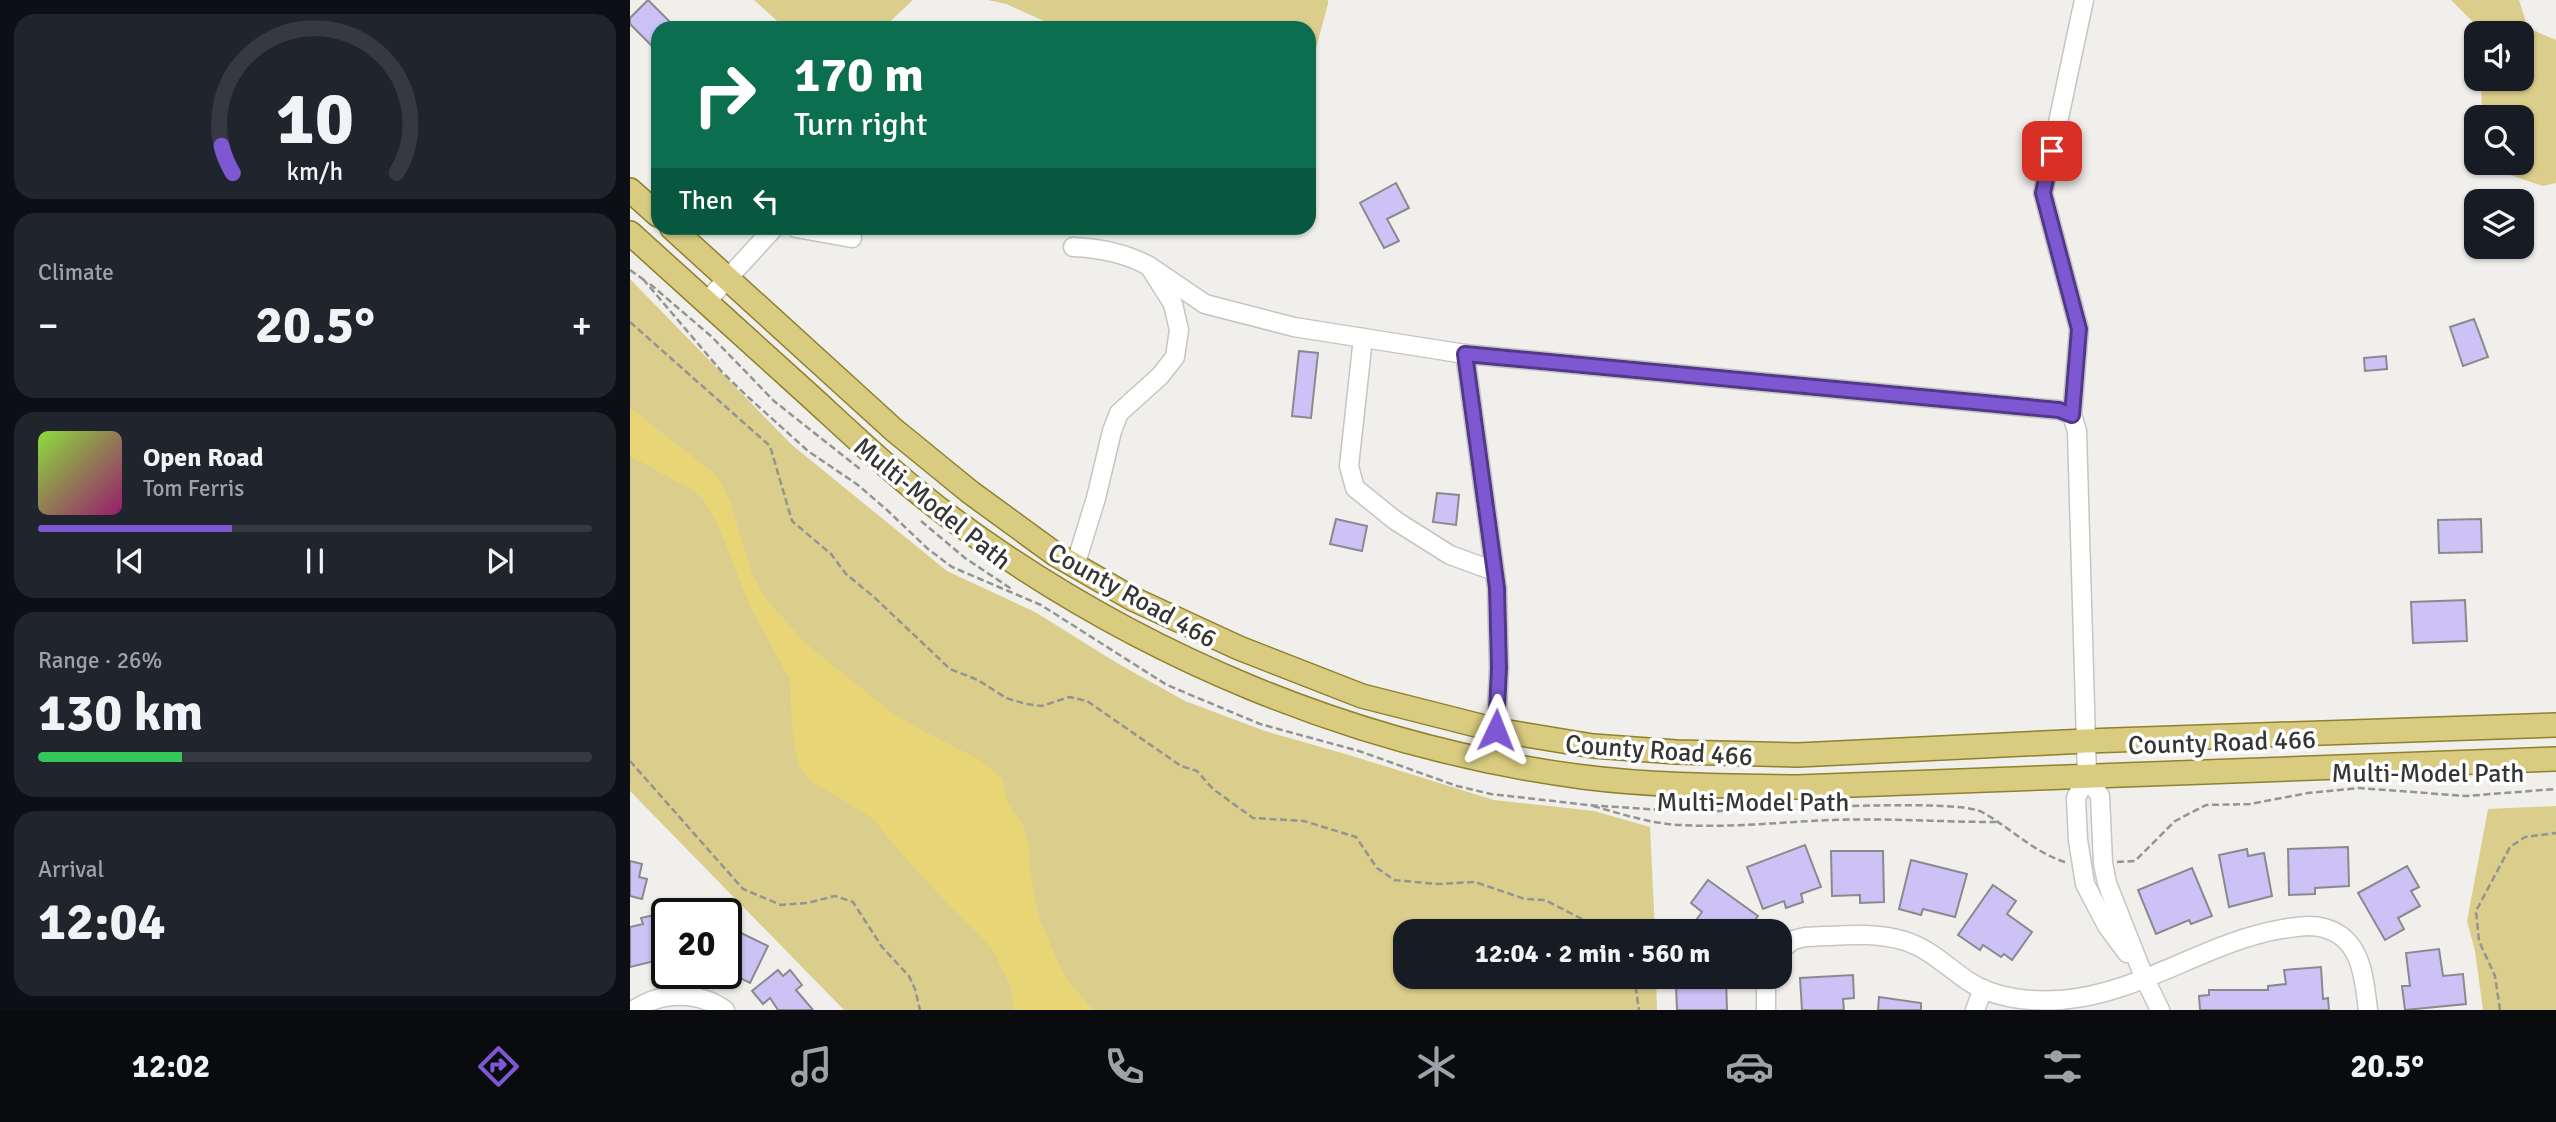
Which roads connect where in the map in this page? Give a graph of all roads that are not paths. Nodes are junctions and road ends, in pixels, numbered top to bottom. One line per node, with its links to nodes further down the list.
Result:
1 (2084, 0): 15 (street)
2 (630, 190): 3 (main road)
3 (651, 209)
4 (630, 233): 12 (main road, County Road 466)
5 (680, 235): 11 (main road, County Road 466)
6 (768, 235): 11 (street)
7 (835, 235): 8 (street)
8 (852, 238)
9 (1073, 247): 10 (street)
10 (1149, 266): 13 (street); 16 (street)
11 (729, 279): 12 (street); 16 (main road, County Road 466)
12 (706, 302): 21 (main road, County Road 466)
13 (1363, 338): 14 (street); 17 (street)
14 (1465, 354): 15 (street); 17 (street)
15 (2072, 415): 20 (street)
16 (1075, 566): 19 (main road, County Road 466)
17 (1494, 570): 19 (street)
18 (2556, 725): 20 (main road, County Road 466)
19 (1496, 730): 20 (main road, County Road 466); 21 (main road)
20 (2085, 741): 23 (street)
21 (1453, 752): 23 (main road, County Road 466)
22 (2556, 759): 23 (main road, County Road 466)
23 (2087, 776): 25 (street); 25 (street)
24 (1792, 941): 27 (street)
25 (2144, 977): 27 (street); 32 (street); 33 (street)
26 (1766, 989): 30 (street)
27 (1983, 989): 31 (street)
28 (634, 1010): 29 (street)
29 (726, 1010)
30 (1766, 1010)
31 (1975, 1010)
32 (2160, 1010)
33 (2368, 1010)

